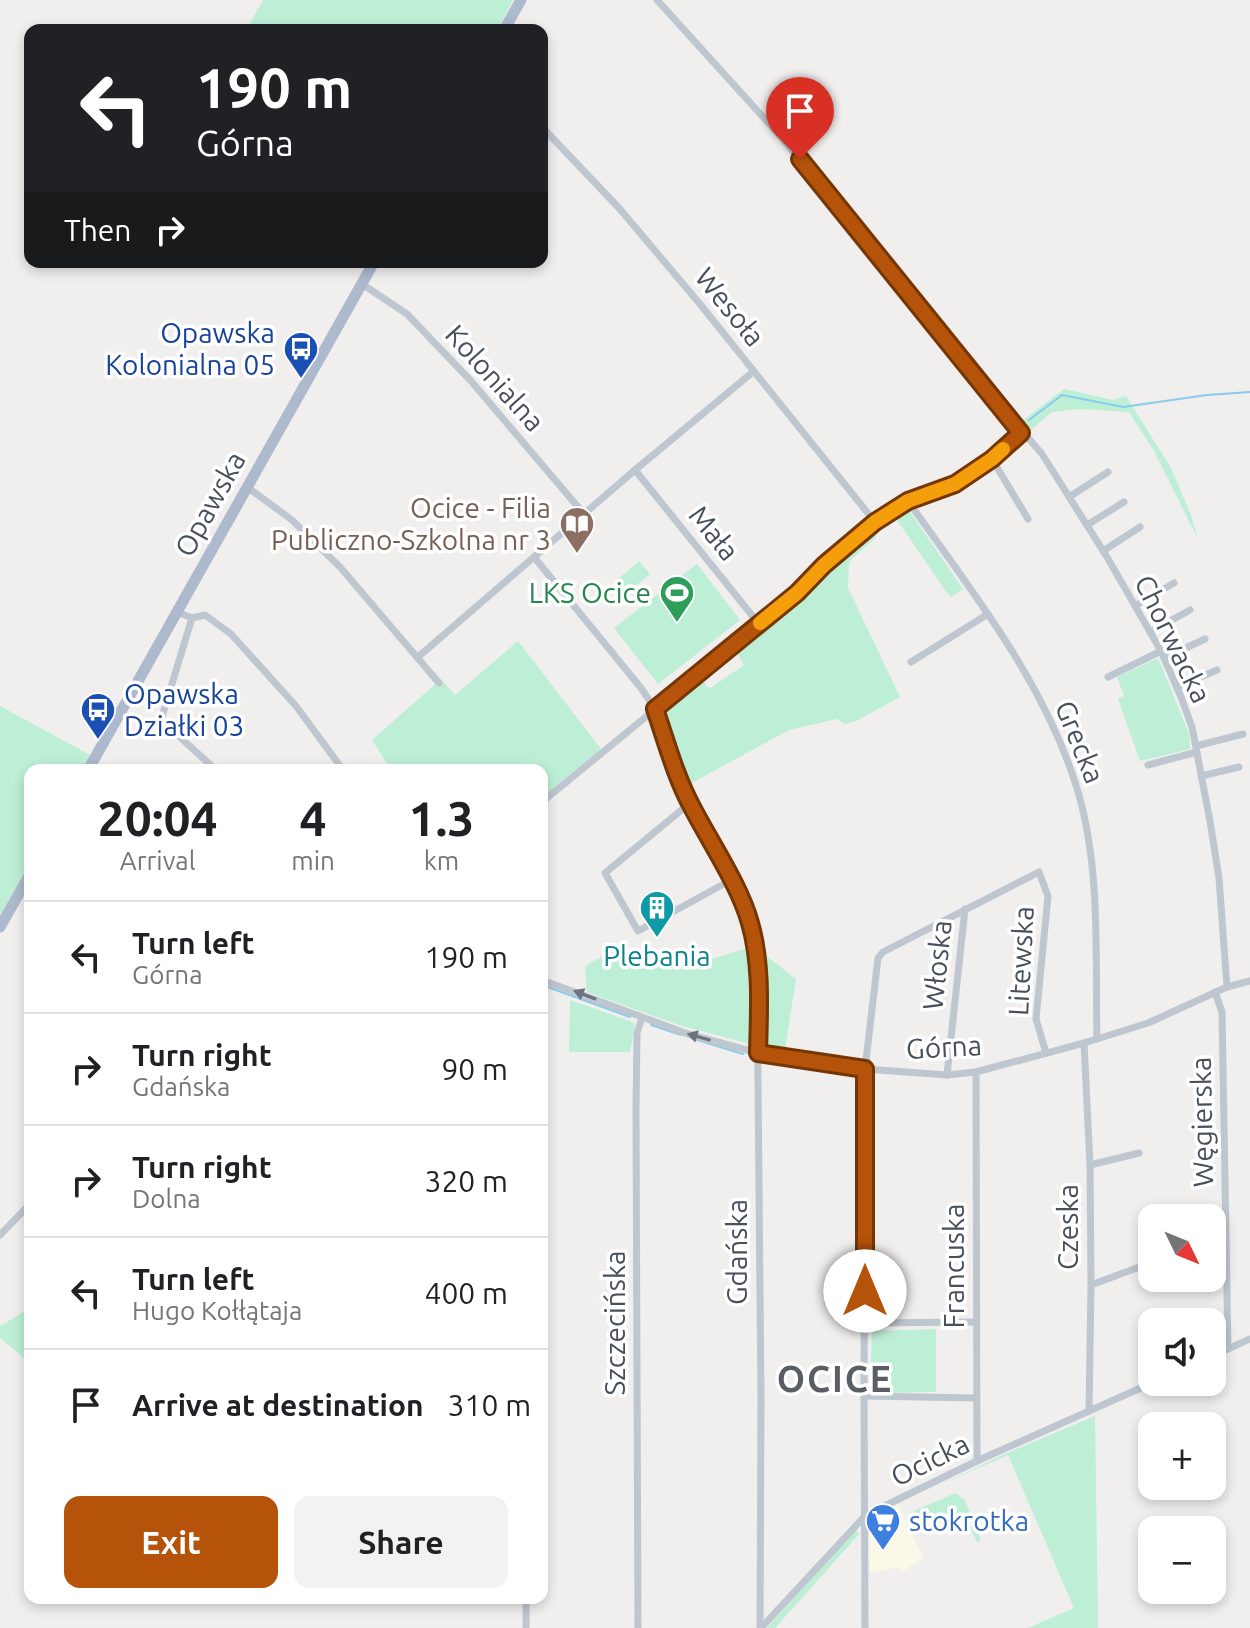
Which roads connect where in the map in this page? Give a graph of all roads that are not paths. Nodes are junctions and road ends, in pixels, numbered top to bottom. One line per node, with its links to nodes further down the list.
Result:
1 (521, 0): 3 (main road)
2 (657, 0): 8 (street, Chorwacka)
3 (507, 24)
4 (548, 133): 7 (street, Wesoła)
5 (371, 268): 6 (main road, Opawska)
6 (362, 284): 12 (main road, Opawska); 16 (street, Kolonialna)
7 (754, 371): 10 (street); 18 (street, Wesoła)
8 (1021, 433): 9 (street); 13 (street, Chorwacka)
9 (992, 459): 14 (street); 17 (street)
10 (635, 470): 16 (street); 29 (street, Mała)
11 (1108, 472): 13 (street)
12 (247, 487): 26 (main road, Opawska); 33 (street)
13 (1069, 497): 19 (street, Chorwacka)
14 (908, 501): 18 (street); 27 (street, Grecka)
15 (1124, 502): 19 (street)
16 (584, 514): 22 (street)
17 (1028, 519)
18 (875, 522): 29 (street)
19 (1087, 525): 21 (street, Chorwacka)
20 (1140, 527): 21 (street)
21 (1103, 551): 24 (street, Chorwacka)
22 (534, 557): 33 (street); 39 (street, Gdańska)
23 (1174, 583): 24 (street)
24 (1135, 606): 30 (street, Chorwacka)
25 (1190, 610): 30 (street)
26 (177, 612): 28 (street); 42 (main road, Opawska)
27 (988, 614): 34 (street); 59 (street, Grecka)
28 (192, 618): 43 (street); 44 (street)
29 (759, 624): 39 (street)
30 (1150, 632): 32 (street, Chorwacka)
31 (1205, 639): 32 (street)
32 (1162, 655): 36 (street); 38 (street, Chorwacka)
33 (418, 657): 37 (street)
34 (911, 662)
35 (1217, 670): 38 (street)
36 (1108, 677)
37 (439, 683)
38 (1177, 687): 41 (street, Chorwacka)
39 (655, 709): 48 (street); 49 (street, Gdańska)
40 (1243, 734): 41 (street)
41 (1196, 749): 45 (street); 47 (street, Chorwacka)
42 (91, 764)
43 (209, 764)
44 (339, 764)
45 (1148, 765)
46 (1239, 767): 47 (street)
47 (1201, 776): 56 (street, Chorwacka)
48 (548, 797)
49 (690, 803): 50 (street, Gdańska); 50 (street)
50 (731, 880): 61 (street, Gdańska)
51 (24, 885): 53 (main road)
52 (965, 909): 62 (street, Litewska); 63 (street); 65 (street, Włoska)
53 (0, 927)
54 (1250, 981): 56 (street, Górna)
55 (548, 982): 58 (street, Górna, one-way to 55)
56 (1227, 987): 57 (street, Górna)
57 (1215, 992): 59 (street, Górna); 75 (street, Węgierska)
58 (642, 1018): 61 (street, Górna, one-way to 58); 84 (street, Szczecińska)
59 (1097, 1039): 60 (street, Górna)
60 (1084, 1043): 62 (street, Górna); 67 (street, Czeska)
61 (758, 1053): 63 (street, Górna); 85 (street, Gdańska)
62 (1046, 1053): 64 (street, Górna)
63 (865, 1069): 65 (street, Górna); 73 (street)
64 (976, 1072): 65 (street, Górna); 72 (street, Francuska)
65 (947, 1075)
66 (1139, 1153): 67 (street)
67 (1090, 1165): 71 (street, Czeska)
68 (24, 1210): 69 (street)
69 (0, 1235)
70 (1138, 1267): 71 (street)
71 (1091, 1285): 79 (street, Czeska)
72 (976, 1322): 73 (street); 78 (street, Francuska)
73 (864, 1323): 77 (street)
74 (1250, 1339): 75 (street)
75 (1228, 1349)
76 (1138, 1389): 79 (street, Ocicka)
77 (864, 1396): 78 (street); 81 (street)
78 (976, 1398): 80 (street, Francuska)
79 (1089, 1411): 80 (street, Ocicka)
80 (977, 1461): 81 (street, Ocicka)
81 (866, 1515): 85 (street, Ocicka); 86 (street)
82 (526, 1604): 83 (street)
83 (526, 1628)
84 (638, 1628)
85 (761, 1628)
86 (865, 1628)

